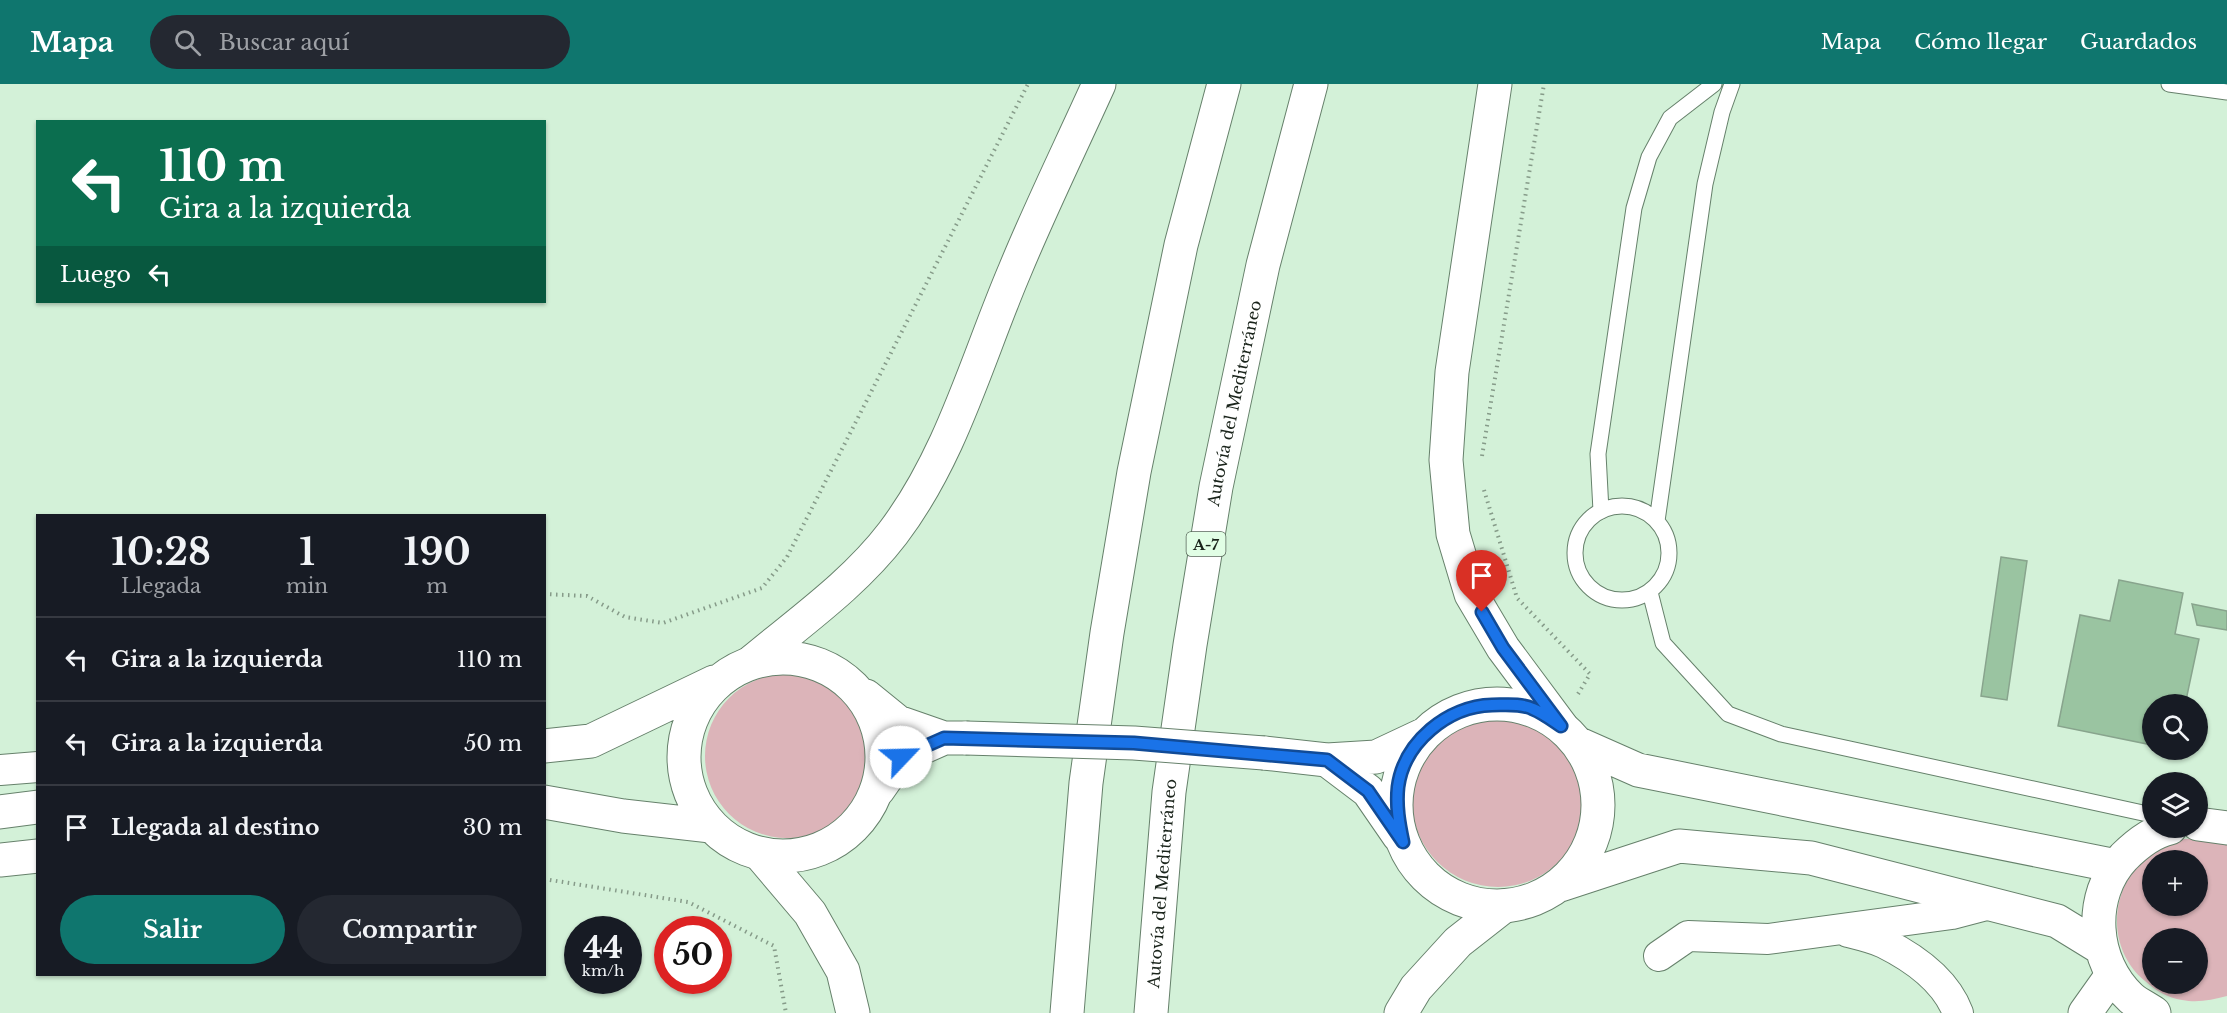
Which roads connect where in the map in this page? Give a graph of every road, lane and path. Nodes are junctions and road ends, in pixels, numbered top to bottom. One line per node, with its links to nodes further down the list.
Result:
1 (1028, 84): 16 (path)
2 (1099, 84): 17 (main road)
3 (1224, 84): 48 (main road)
4 (1311, 84): 49 (main road, Autovía del Mediterráneo / A-7)
5 (1495, 84): 21 (main road)
6 (1544, 84): 11 (path)
7 (1714, 84): 13 (lane)
8 (1732, 84): 14 (lane)
9 (2169, 84): 10 (lane)
10 (2227, 92)
11 (1481, 462)
12 (1483, 484): 21 (path)
13 (1601, 511): 14 (lane); 15 (lane)
14 (1657, 521): 15 (lane)
15 (1650, 592): 31 (lane)
16 (546, 594)
17 (753, 661): 18 (main road); 19 (main road)
18 (719, 680): 23 (main road); 32 (main road)
19 (855, 687): 22 (main road); 27 (main road)
20 (1425, 734): 21 (main road); 24 (main road); 34 (main road)
21 (1569, 734): 38 (main road); 40 (main road)
22 (955, 738): 24 (main road, bridge); 27 (main road)
23 (546, 746)
24 (1327, 760): 34 (main road)
25 (36, 767): 26 (street)
26 (0, 770)
27 (875, 794): 35 (main road)
28 (546, 802): 32 (main road)
29 (36, 807): 30 (main road)
30 (0, 812)
31 (2142, 813)
32 (711, 826): 35 (main road)
33 (2147, 838): 38 (main road)
34 (1403, 842): 42 (main road)
35 (760, 854): 47 (main road)
36 (36, 856): 37 (main road)
37 (0, 860)
38 (2116, 866): 45 (main road)
39 (546, 879): 46 (path)
40 (1559, 885): 41 (main road); 42 (main road)
41 (1990, 904): 43 (street); 45 (main road)
42 (1504, 906): 50 (main road)
43 (1840, 929): 44 (street); 51 (street)
44 (1659, 956)
45 (2107, 961): 52 (main road); 53 (main road)
46 (786, 1013)
47 (853, 1013)
48 (1067, 1013)
49 (1151, 1013)
50 (1401, 1013)
51 (1958, 1013)
52 (2085, 1013)
53 (2154, 1013)

